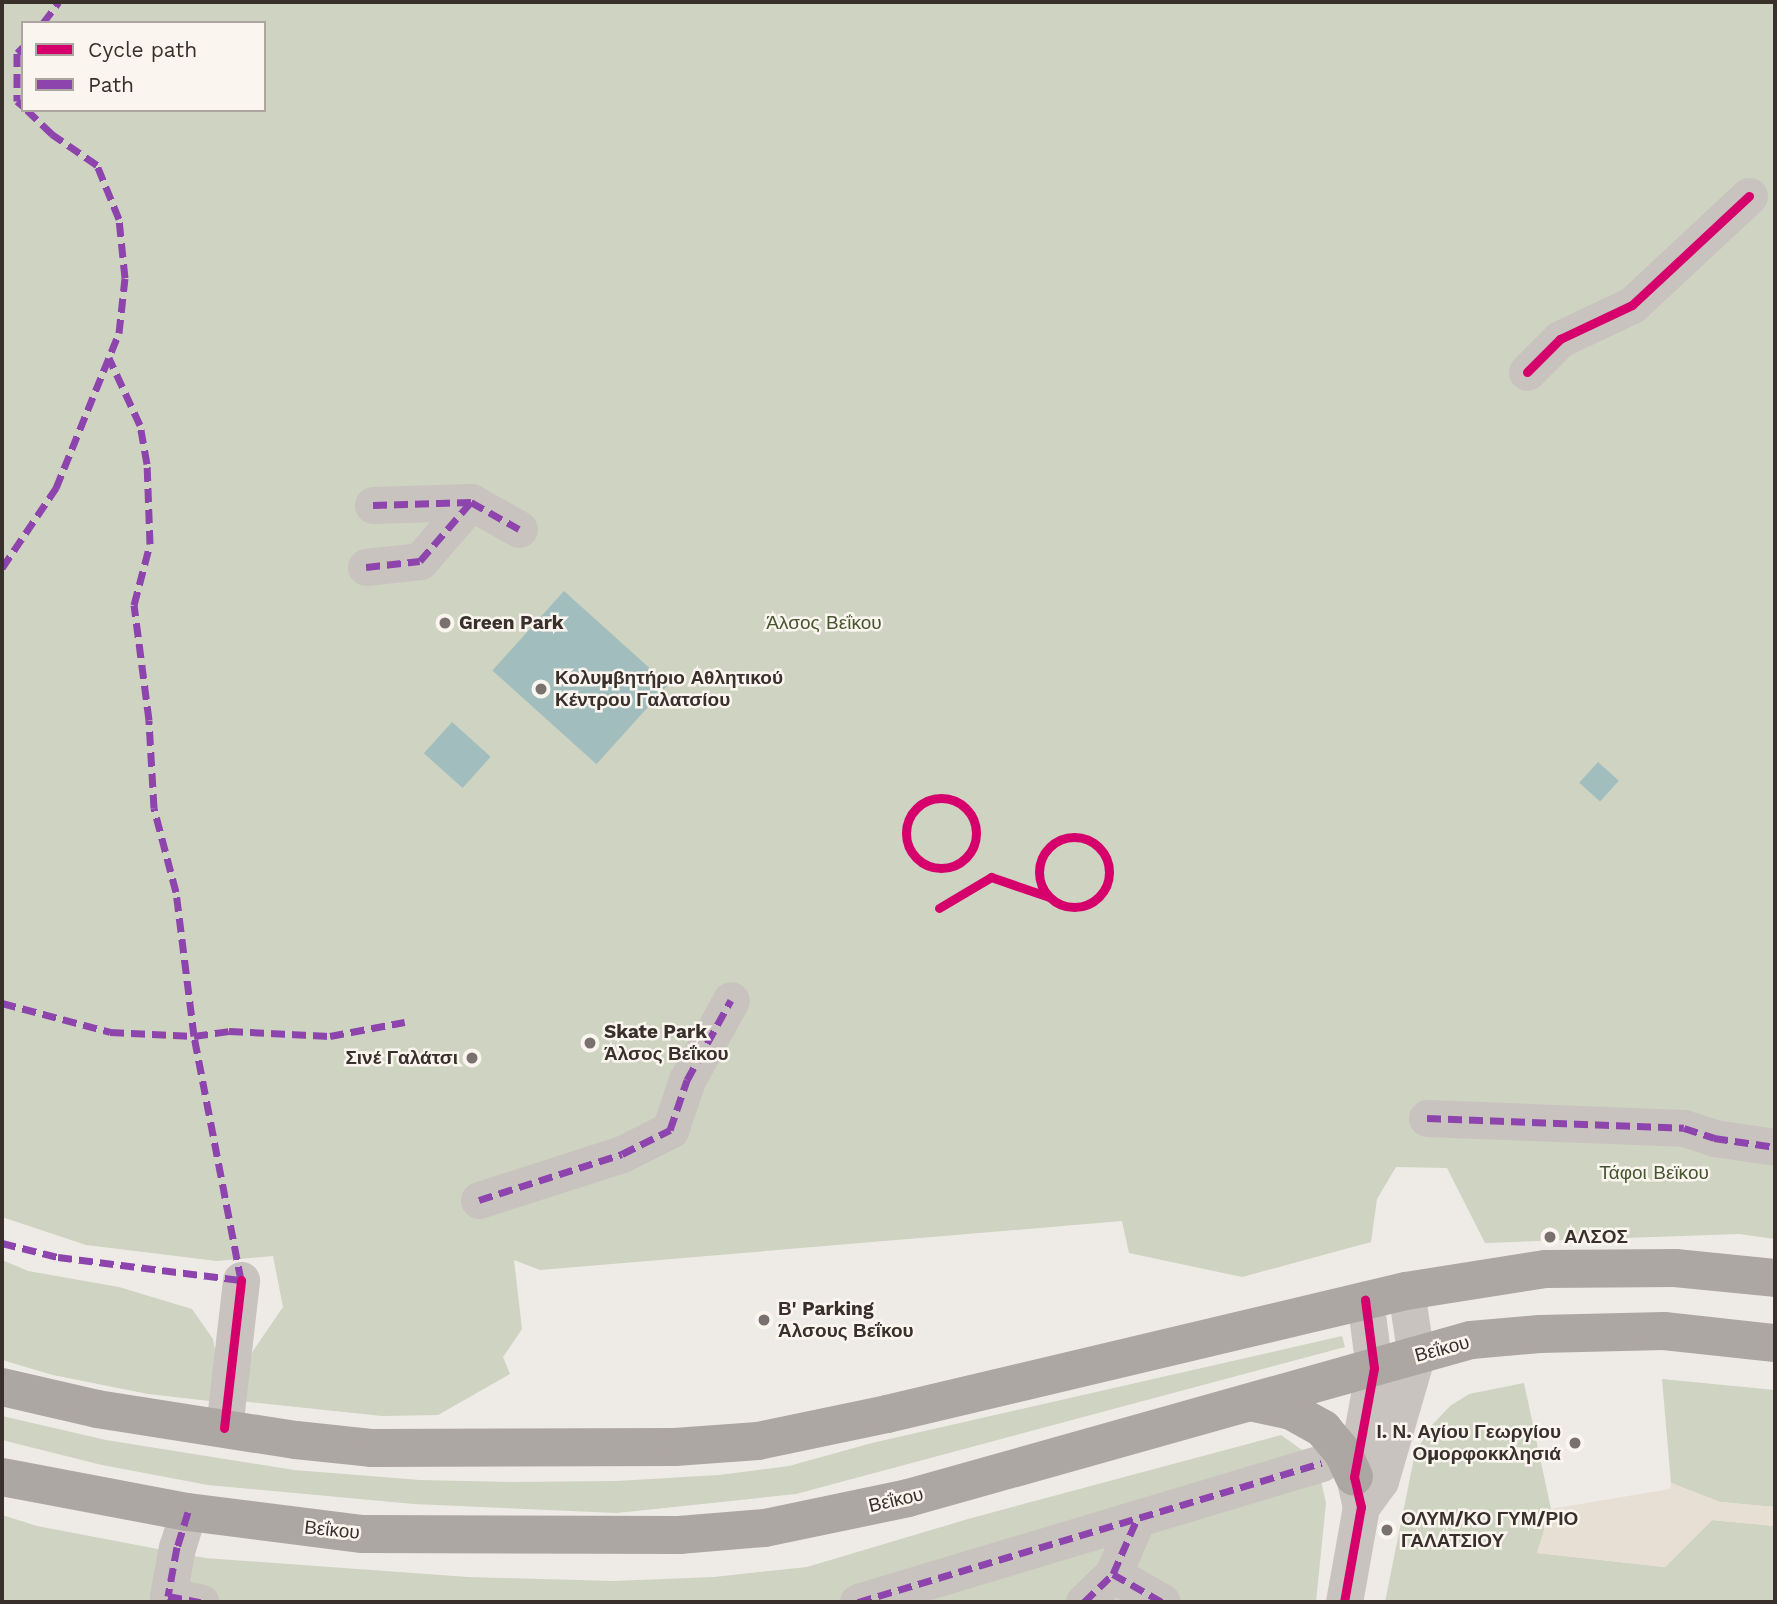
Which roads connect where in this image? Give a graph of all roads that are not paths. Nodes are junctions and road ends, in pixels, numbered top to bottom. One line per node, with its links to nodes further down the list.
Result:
1 (1749, 196): 2 (street)
2 (1527, 372)
3 (471, 502): 4 (street); 5 (street); 6 (street)
4 (373, 505)
5 (519, 529)
6 (366, 567)
7 (731, 1000): 10 (street)
8 (1427, 1118): 9 (street)
9 (1775, 1147)
10 (479, 1199)
11 (1775, 1278): 13 (main road)
12 (241, 1280): 20 (street)
13 (1406, 1291): 14 (main road); 16 (street)
14 (1365, 1300): 17 (street); 20 (main road)
15 (1775, 1343): 16 (main road, Βεΐκου)
16 (1416, 1357): 17 (main road, Βεΐκου); 22 (street)
17 (1374, 1367): 19 (main road, Βεΐκου); 22 (street)
18 (2, 1387): 20 (main road)
19 (1252, 1403): 22 (main road); 23 (main road, Βεΐκου)
20 (224, 1429)
21 (2, 1477): 23 (main road, Βεΐκου)
22 (1346, 1482): 24 (street); 30 (street)
23 (188, 1512): 26 (street)
24 (1137, 1519): 25 (street); 27 (street)
25 (1113, 1574): 28 (street); 29 (street)
26 (200, 1602)
27 (858, 1602)
28 (1084, 1602)
29 (1162, 1602)
30 (1344, 1602)

